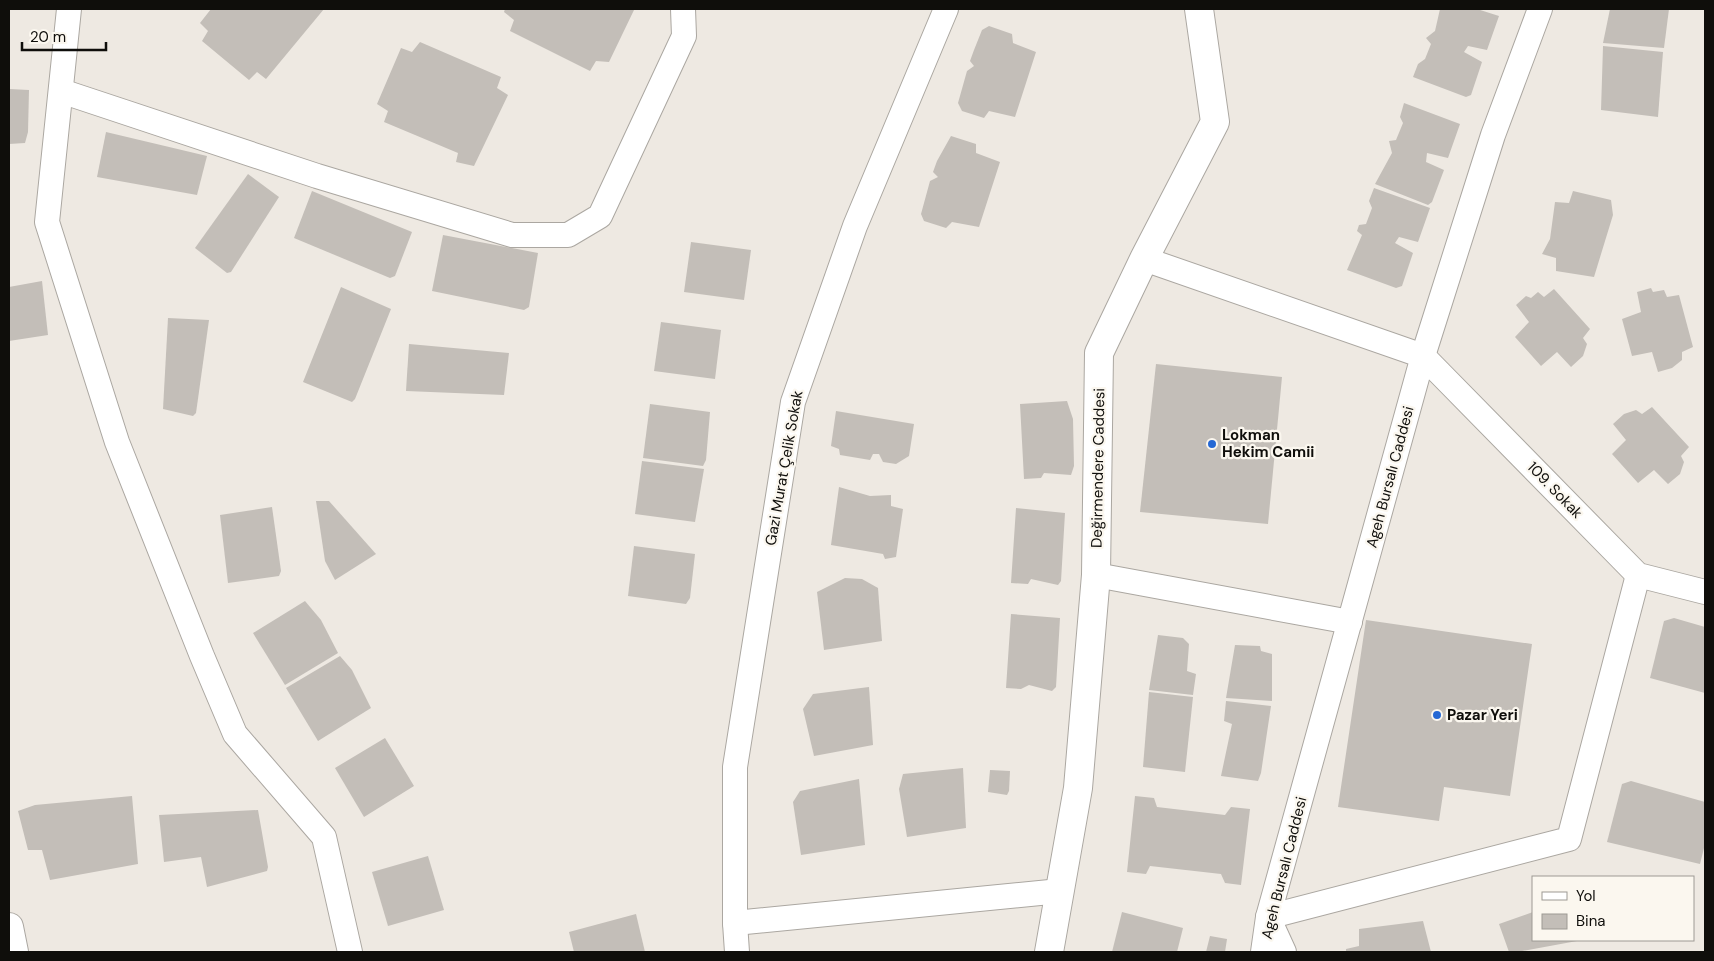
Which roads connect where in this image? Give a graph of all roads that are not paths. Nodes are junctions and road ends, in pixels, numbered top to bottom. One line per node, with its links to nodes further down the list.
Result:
1 (69, 9): 6 (street)
2 (683, 9): 6 (street)
3 (946, 9): 15 (street, Gazi Murat Çelik Sokak)
4 (1199, 9): 7 (street, Değirmendere Caddesi)
5 (1540, 9): 8 (street, Ageh Bursalı Caddesi)
6 (61, 91): 18 (street)
7 (1144, 259): 8 (street); 9 (street, Değirmendere Caddesi)
8 (1423, 356): 10 (street, 109. Sokak); 12 (street, Ageh Bursalı Caddesi)
9 (1096, 574): 12 (street); 13 (street, Değirmendere Caddesi)
10 (1638, 575): 11 (street); 14 (street)
11 (1705, 592)
12 (1350, 622): 14 (street, Ageh Bursalı Caddesi)
13 (1060, 891): 15 (street); 20 (street, Değirmendere Caddesi)
14 (1268, 917): 21 (street, Ageh Bursalı Caddesi); 22 (street)
15 (735, 922): 19 (street, Gazi Murat Çelik Sokak)
16 (9, 927): 17 (street)
17 (14, 952)
18 (350, 952)
19 (737, 952)
20 (1049, 952)
21 (1263, 952)
22 (1284, 952)

